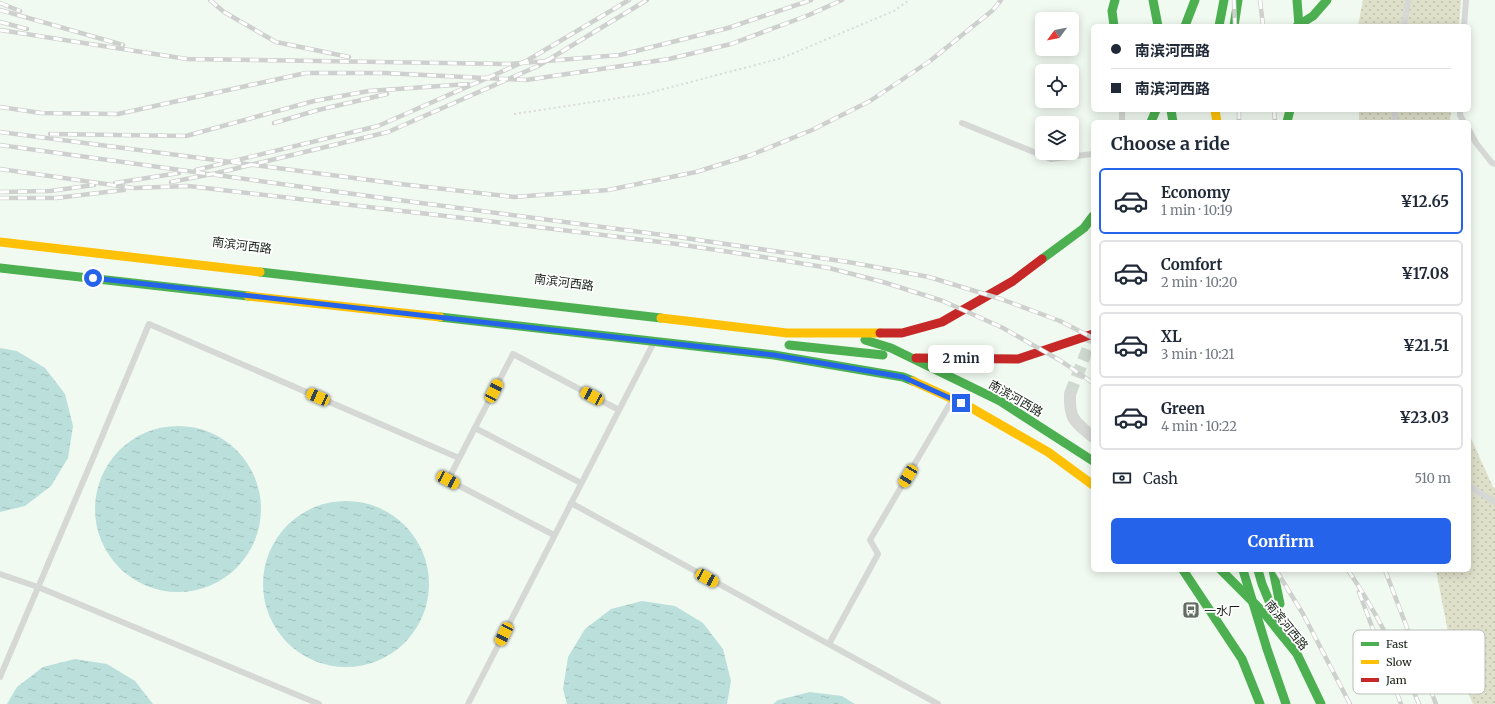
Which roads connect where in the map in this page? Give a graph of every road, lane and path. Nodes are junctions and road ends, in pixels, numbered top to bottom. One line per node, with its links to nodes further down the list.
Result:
1 (909, 0): 22 (path)
2 (1115, 0): 12 (main road)
3 (1153, 0): 13 (main road)
4 (1188, 0): 15 (main road)
5 (1195, 0): 14 (main road)
6 (1224, 0): 16 (main road)
7 (1238, 0): 17 (main road)
8 (1297, 0): 18 (main road)
9 (1327, 0): 19 (main road)
10 (1408, 0): 20 (lane)
11 (1466, 0): 21 (lane)
12 (1114, 24)
13 (1158, 24)
14 (1186, 24)
15 (1195, 24)
16 (1219, 24)
17 (1234, 24)
18 (1298, 24)
19 (1301, 24)
20 (1404, 24)
21 (1464, 24)
22 (514, 114)
23 (962, 123): 25 (lane)
24 (1471, 134): 26 (lane)
25 (1091, 154)
26 (1495, 164)
27 (1091, 219): 28 (main road)
28 (0, 242)
29 (0, 268): 32 (main road)
30 (806, 324): 40 (main road, 南滨河西路)
31 (1091, 335): 33 (main road)
32 (655, 341): 35 (main road); 36 (lane)
33 (778, 344)
34 (1070, 394): 38 (street)
35 (953, 400): 42 (main road); 55 (lane)
36 (619, 410): 37 (lane); 41 (lane)
37 (475, 428): 39 (lane); 41 (lane)
38 (1091, 435)
39 (459, 458): 46 (lane); 54 (lane)
40 (1091, 460)
41 (581, 483): 45 (lane)
42 (1091, 484)
43 (1471, 487): 44 (lane)
44 (1495, 502)
45 (571, 503): 46 (lane); 55 (lane)
46 (554, 536): 61 (lane)
47 (1184, 572): 63 (main road)
48 (1223, 572): 65 (main road, 南滨河西路)
49 (1229, 572): 57 (main road)
50 (1244, 572): 57 (main road)
51 (1259, 572): 56 (main road)
52 (1273, 572): 56 (main road)
53 (0, 574): 54 (lane)
54 (38, 587): 58 (lane); 60 (lane)
55 (829, 644): 62 (lane)
56 (1288, 647): 59 (main road)
57 (1267, 649): 64 (main road)
58 (0, 677)
59 (1304, 689)
60 (319, 704)
61 (468, 704)
62 (938, 704)
63 (1260, 704)
64 (1286, 704)
65 (1321, 704)

